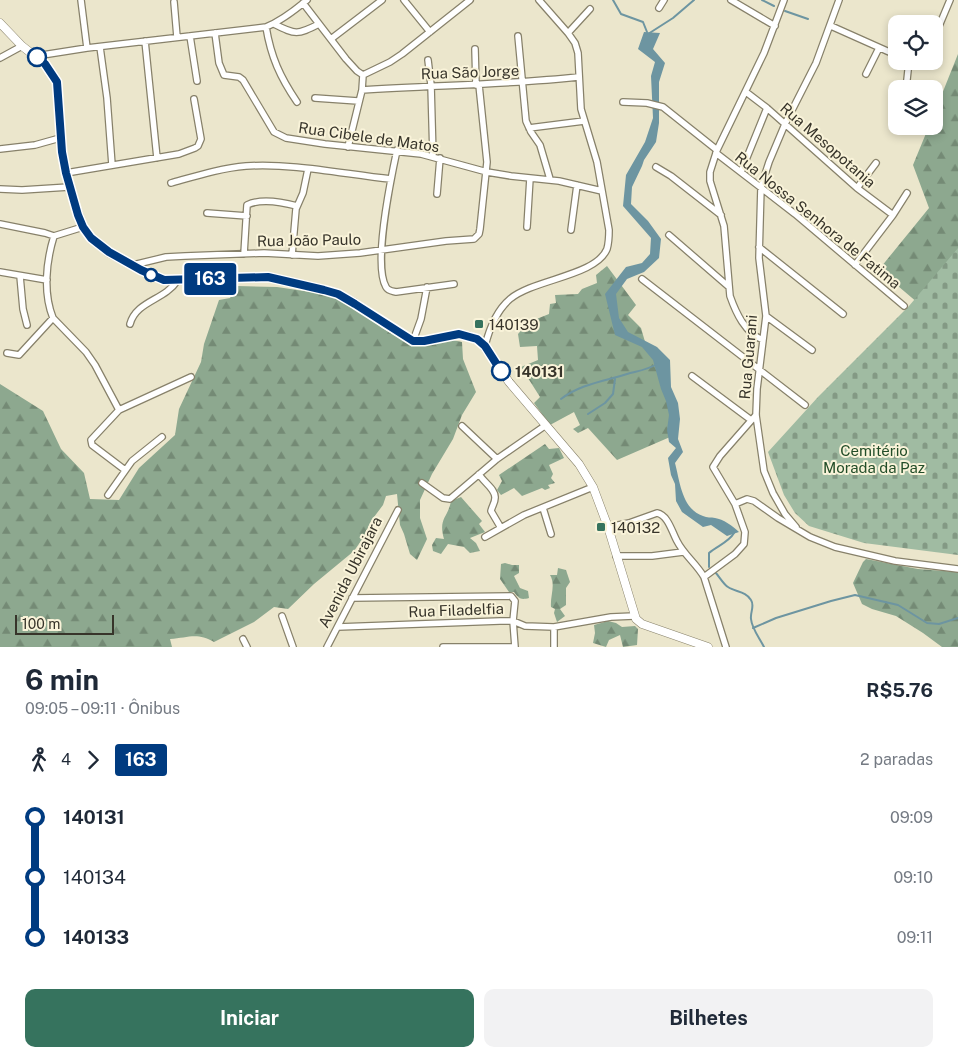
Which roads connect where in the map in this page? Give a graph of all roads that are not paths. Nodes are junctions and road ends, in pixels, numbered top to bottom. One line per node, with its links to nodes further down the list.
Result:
1 (81, 0): 32 (street)
2 (382, 0): 28 (street)
3 (404, 0): 22 (street)
4 (470, 0): 22 (street)
5 (540, 0): 24 (street)
6 (664, 0): 13 (street)
7 (731, 0): 19 (street)
8 (784, 0): 19 (street)
9 (839, 0): 20 (street, Rua Guarani)
10 (950, 0): 15 (street)
11 (174, 2): 27 (street)
12 (305, 2): 17 (street); 18 (street)
13 (659, 8)
14 (590, 9): 24 (street)
15 (943, 16)
16 (0, 23): 30 (street)
17 (274, 24): 18 (street); 21 (street)
18 (319, 24): 28 (street)
19 (775, 26): 47 (street)
20 (831, 26): 33 (street); 55 (street, Rua Guarani)
21 (266, 27): 23 (street); 51 (street)
22 (430, 32): 40 (street)
23 (215, 33): 25 (street); 58 (street, Rua Cibele de Matos)
24 (568, 33): 41 (street)
25 (190, 36): 27 (street); 42 (street)
26 (518, 36): 43 (street)
27 (177, 38): 29 (street)
28 (331, 39): 40 (street)
29 (145, 41): 31 (street); 63 (street)
30 (22, 46): 36 (street); 37 (street)
31 (100, 47): 32 (street); 65 (street)
32 (87, 48): 36 (street)
33 (879, 48): 35 (street); 39 (street)
34 (475, 49): 45 (street)
35 (888, 52)
36 (36, 56): 57 (street)
37 (0, 58)
38 (428, 60): 44 (street)
39 (866, 74)
40 (363, 75): 46 (street)
41 (578, 78): 43 (street, Rua São Jorge); 54 (street)
42 (197, 81)
43 (524, 82): 45 (street, Rua São Jorge); 56 (street)
44 (431, 85): 45 (street, Rua São Jorge); 46 (street, Rua São Jorge); 62 (street)
45 (477, 85): 68 (street)
46 (362, 90): 50 (street)
47 (746, 92): 53 (street, Rua Mesopotania); 61 (street)
48 (315, 98): 50 (street)
49 (194, 100): 63 (street)
50 (358, 101): 58 (street)
51 (297, 102)
52 (623, 102): 61 (street, Rua Nossa Senhora de Fatima)
53 (767, 108): 55 (street, Rua Mesopotania); 69 (street)
54 (584, 121): 56 (street); 80 (street)
55 (785, 124): 77 (street, Rua Guarani); 78 (street, Rua Mesopotania)
56 (529, 128): 73 (street)
57 (60, 138): 59 (street); 70 (street)
58 (348, 146): 60 (street, Rua Cibele de Matos)
59 (0, 149)
60 (397, 150): 62 (street, Rua Cibele de Matos); 72 (street)
61 (717, 152): 69 (street, Rua Nossa Senhora de Fatima); 85 (street)
62 (436, 157): 68 (street, Rua Cibele de Matos); 81 (street)
63 (157, 158): 65 (street)
64 (876, 163): 78 (street)
65 (112, 165): 70 (street)
66 (656, 167): 85 (street)
67 (308, 169): 72 (street); 74 (street); 83 (street)
68 (487, 172): 71 (street, Rua Cibele de Matos); 95 (street, Rua João Paulo)
69 (741, 172): 77 (street, Rua Nossa Senhora de Fatima)
70 (66, 173): 76 (street)
71 (530, 178): 73 (street, Rua Cibele de Matos); 90 (street)
72 (391, 179): 95 (street)
73 (550, 179): 75 (street, Rua Cibele de Matos)
74 (171, 183)
75 (577, 184): 80 (street, Rua Cibele de Matos); 91 (street)
76 (70, 187): 79 (street); 89 (street)
77 (761, 187): 94 (street, Rua Guarani); 99 (street, Rua Nossa Senhora de Fatima)
78 (857, 188): 86 (street, Rua Mesopotania)
79 (0, 189)
80 (602, 191): 116 (street)
81 (437, 194)
82 (906, 194): 86 (street)
83 (297, 206): 87 (street); 97 (street)
84 (207, 213): 87 (street)
85 (720, 215): 107 (street)
86 (893, 215): 99 (street)
87 (247, 216): 96 (street)
88 (0, 224): 93 (street)
89 (83, 227): 93 (street); 98 (street)
90 (527, 227)
91 (571, 230)
92 (669, 235): 107 (street)
93 (54, 236): 103 (street)
94 (759, 246): 109 (street); 110 (street, Rua Guarani)
95 (382, 251): 97 (street, Rua João Paulo); 106 (street)
96 (244, 254): 97 (street, Rua João Paulo); 98 (street, Rua João Paulo)
97 (292, 255)
98 (132, 265): 104 (street)
99 (855, 265): 108 (street, Rua Nossa Senhora de Fatima)
100 (0, 272): 101 (street)
101 (20, 276): 103 (street); 113 (street)
102 (642, 279): 119 (street)
103 (47, 280): 111 (street)
104 (177, 280): 112 (street); 115 (street)
105 (454, 284): 106 (street)
106 (427, 287): 115 (street)
107 (729, 287): 114 (street)
108 (904, 306)
109 (843, 314)
110 (766, 316): 114 (street, Rua Guarani); 117 (street)
111 (53, 318): 118 (street); 123 (street)
112 (130, 324)
113 (27, 325)
114 (762, 340): 119 (street, Rua Guarani)
115 (413, 341): 116 (street)
116 (485, 346): 126 (street)
117 (812, 350)
118 (7, 353)
119 (760, 370): 122 (street); 124 (street, Rua Guarani)
120 (692, 376): 125 (street)
121 (190, 377): 123 (street)
122 (805, 405)
123 (119, 410): 130 (street)
124 (756, 415): 125 (street); 140 (street, Rua Guarani)
125 (751, 420): 135 (street)
126 (546, 425): 129 (street); 133 (street)
127 (462, 426): 129 (street)
128 (162, 437): 130 (street)
129 (497, 459): 131 (street)
130 (125, 470): 134 (street)
131 (479, 474): 132 (street); 139 (street)
132 (422, 483)
133 (593, 487): 136 (street); 138 (street)
134 (108, 495)
135 (735, 504): 140 (street); 146 (street)
136 (543, 508): 139 (street); 141 (street)
137 (398, 510): 147 (street, Avenida Ubirajara)
138 (608, 527): 143 (street); 144 (street)
139 (501, 528): 142 (street)
140 (796, 528): 145 (street)
141 (551, 534)
142 (486, 537)
143 (683, 552): 144 (street); 146 (street)
144 (616, 556): 149 (street)
145 (958, 569)
146 (704, 577): 161 (street)
147 (352, 598): 150 (street); 151 (street, Avenida Ubirajara)
148 (282, 616): 155 (street)
149 (634, 616): 152 (street, Rua Filadelfia); 160 (street)
150 (513, 621): 151 (street, Rua Filadelfia); 152 (street, Rua Filadelfia); 158 (street)
151 (338, 627): 156 (street, Avenida Ubirajara)
152 (554, 627): 159 (street)
153 (243, 639): 154 (street)
154 (247, 647)
155 (294, 647)
156 (328, 647)
157 (443, 647): 158 (street)
158 (515, 647)
159 (554, 647)
160 (708, 647)
161 (726, 647)

